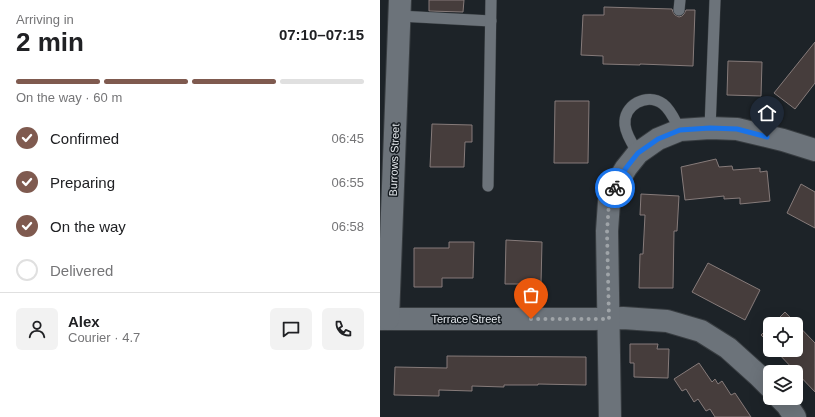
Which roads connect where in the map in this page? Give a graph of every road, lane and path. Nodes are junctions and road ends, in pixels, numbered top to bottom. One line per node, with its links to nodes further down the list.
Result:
1 (491, 0): 4 (lane)
2 (715, 0): 5 (lane)
3 (399, 8): 4 (lane); 10 (street, Burrows Street)
4 (491, 21): 9 (lane)
5 (710, 128): 6 (street); 7 (street)
6 (680, 130): 8 (street); 8 (lane)
7 (815, 150)
8 (638, 153): 11 (street)
9 (488, 186)
10 (384, 319): 11 (street, Terrace Street)
11 (609, 319): 12 (street, Terrace Street); 15 (street)
12 (763, 380)
13 (787, 405): 14 (street)
14 (793, 416)
15 (610, 417)

